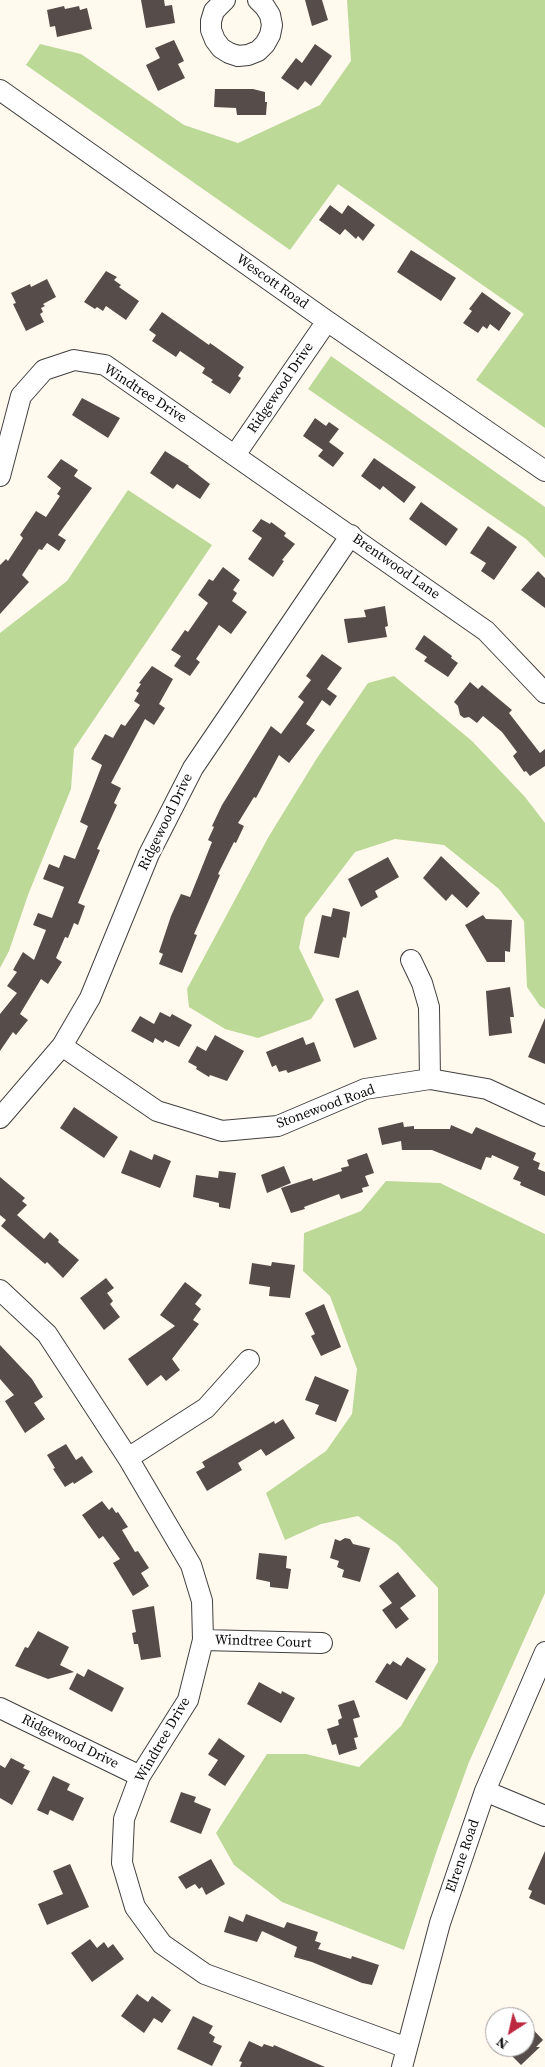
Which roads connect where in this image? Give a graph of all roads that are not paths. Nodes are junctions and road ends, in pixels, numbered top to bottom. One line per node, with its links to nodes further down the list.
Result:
1 (225, 0): 2 (street)
2 (258, 0)
3 (0, 90): 4 (street, Wescott Road)
4 (327, 321): 5 (street, Ridgewood Drive); 6 (street, Wescott Road)
5 (236, 454): 7 (street, Windtree Drive); 8 (street, Brentwood Lane)
6 (545, 471)
7 (0, 476)
8 (351, 535): 9 (street, Brentwood Lane); 11 (street, Ridgewood Drive)
9 (545, 693)
10 (411, 960): 12 (street)
11 (62, 1046): 12 (street, Stonewood Road); 14 (street, Ridgewood Drive)
12 (430, 1079): 13 (street, Stonewood Road)
13 (545, 1116)
14 (0, 1118)
15 (0, 1290): 17 (street, Windtree Drive)
16 (249, 1360): 17 (street)
17 (128, 1458): 18 (street, Windtree Drive)
18 (203, 1640): 19 (street, Windtree Court); 22 (street, Windtree Drive)
19 (322, 1644)
20 (545, 1652): 23 (street, Elrene Road)
21 (0, 1708): 22 (street, Ridgewood Drive)
22 (140, 1776): 25 (street, Windtree Drive)
23 (485, 1791): 24 (street); 25 (street, Elrene Road)
24 (545, 1816)
25 (407, 2048): 26 (street, Elrene Road)
26 (402, 2067)

